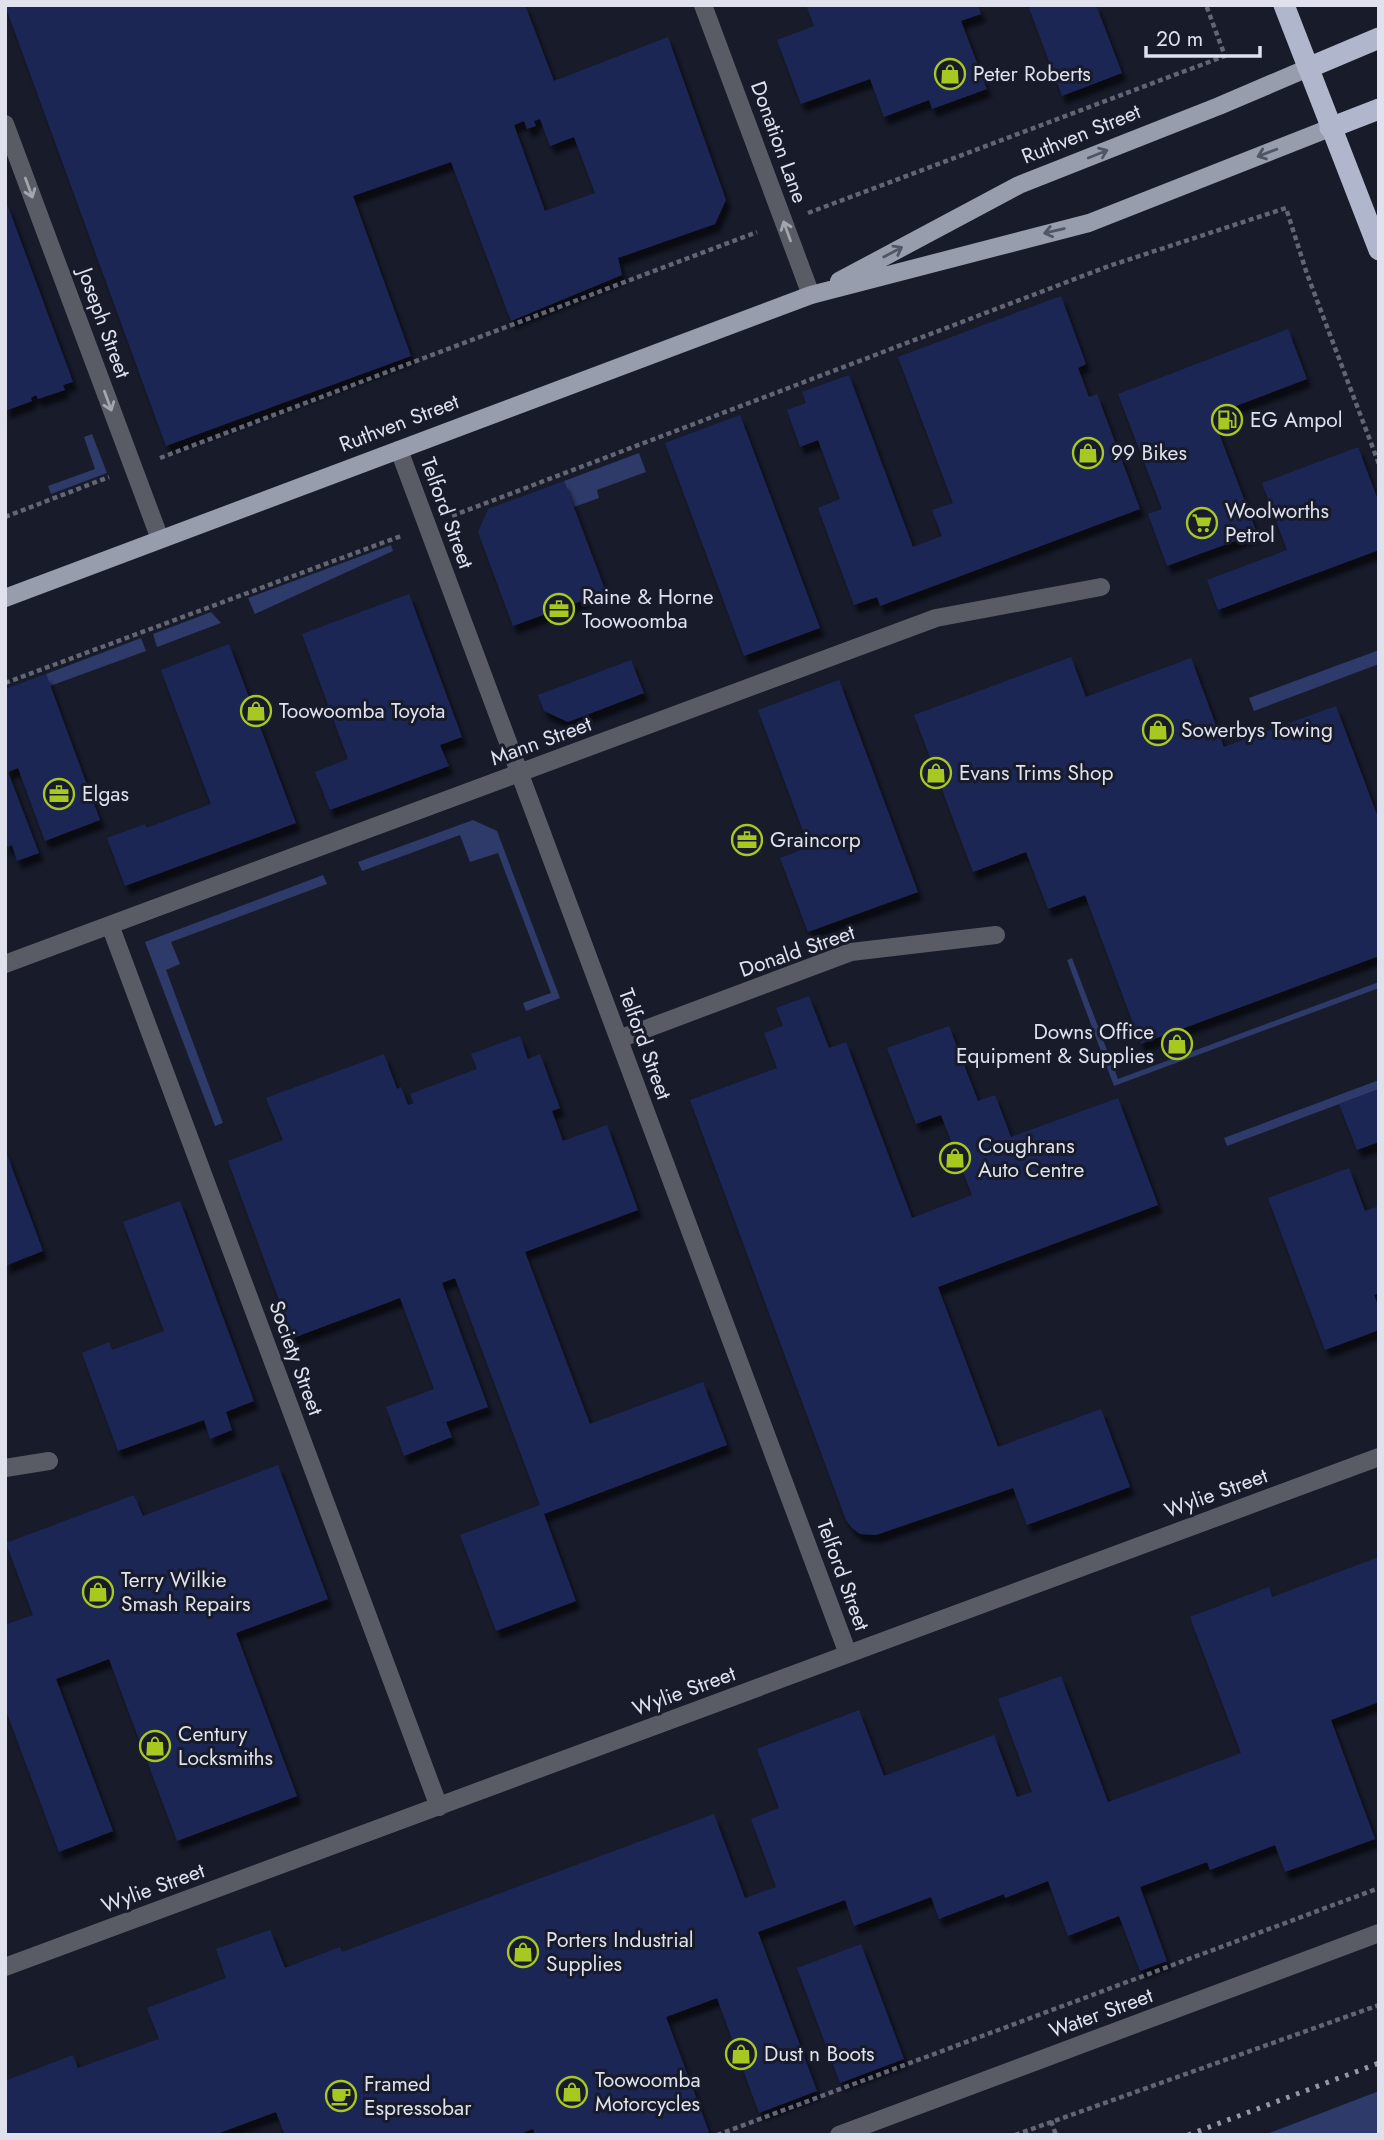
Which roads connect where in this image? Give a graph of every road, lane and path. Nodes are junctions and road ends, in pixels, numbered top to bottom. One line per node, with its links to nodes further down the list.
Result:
1 (704, 5): 9 (street, Donation Lane)
2 (1206, 5): 9 (path)
3 (1284, 5): 5 (highway)
4 (1379, 38): 5 (highway, Ruthven Street)
5 (1308, 68): 8 (highway); 11 (main road, Ruthven Street, one-way to 5)
6 (1379, 109): 8 (highway, Ruthven Street)
7 (5, 124): 14 (street, Joseph Street, one-way to 14)
8 (1330, 128): 10 (highway); 11 (main road, Ruthven Street, one-way to 11)
9 (784, 222): 11 (street, Donation Lane, one-way to 9); 14 (path)
10 (1379, 250)
11 (811, 295): 12 (main road, Ruthven Street)
12 (399, 450): 16 (street, Telford Street); 17 (main road, Ruthven Street)
13 (1379, 464): 16 (path)
14 (134, 468): 15 (path); 17 (street, Joseph Street)
15 (5, 517)
16 (428, 526): 20 (path); 21 (street, Telford Street)
17 (160, 539): 19 (main road, Ruthven Street)
18 (1101, 587): 21 (street, Mann Street)
19 (5, 598)
20 (5, 683)
21 (519, 773): 22 (street, Mann Street); 25 (street, Telford Street)
22 (110, 925): 24 (street, Mann Street); 30 (street, Society Street)
23 (996, 935): 25 (street, Donald Street)
24 (5, 964)
25 (619, 1039): 29 (street, Telford Street)
26 (1379, 1457): 29 (street, Wylie Street)
27 (49, 1461): 28 (street)
28 (5, 1468)
29 (848, 1654): 30 (street, Wylie Street)
30 (439, 1807): 33 (street, Wylie Street)
31 (1379, 1888): 36 (path)
32 (1379, 1933): 37 (street, Water Street)
33 (5, 1968)
34 (1379, 2005): 35 (path)
35 (1051, 2121): 38 (path); 39 (path)
36 (717, 2135)
37 (839, 2135)
38 (1015, 2135)
39 (1056, 2135)

